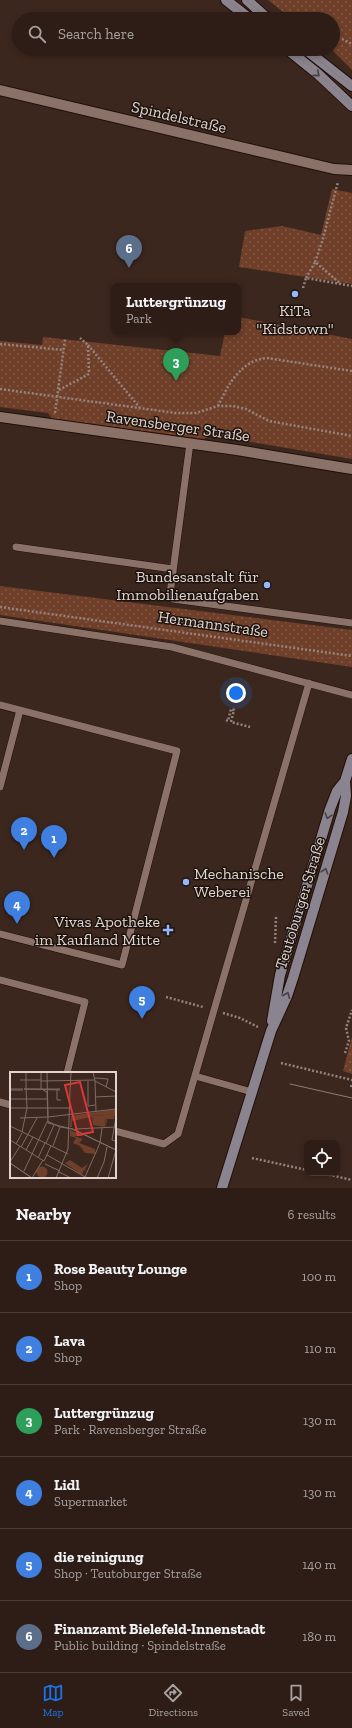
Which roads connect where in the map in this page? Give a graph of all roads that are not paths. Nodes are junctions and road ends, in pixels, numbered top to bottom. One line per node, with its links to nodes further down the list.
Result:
1 (226, 0): 3 (street)
2 (247, 0): 4 (street)
3 (241, 12)
4 (260, 12)
5 (296, 56): 9 (street, one-way to 9)
6 (314, 56): 7 (street)
7 (352, 86)
8 (0, 90): 10 (street, Spindelstraße)
9 (352, 106)
10 (352, 170)
11 (0, 417): 12 (street, Ravensberger Straße)
12 (190, 443): 13 (street, Ravensberger Straße); 15 (lane)
13 (352, 469)
14 (16, 547): 15 (lane)
15 (173, 569): 17 (lane)
16 (0, 621): 18 (lane)
17 (352, 623)
18 (309, 684): 19 (lane); 27 (lane)
19 (352, 696)
20 (0, 705): 21 (lane)
21 (20, 710): 23 (lane); 24 (lane)
22 (352, 759): 28 (street, Teutoburger Straße)
23 (0, 787)
24 (0, 934)
25 (0, 980): 26 (lane)
26 (67, 1072)
27 (195, 1076): 28 (lane); 31 (lane)
28 (252, 1092): 32 (street, Teutoburger Straße)
29 (0, 1102): 30 (lane)
30 (10, 1105)
31 (116, 1131)
32 (222, 1188)

